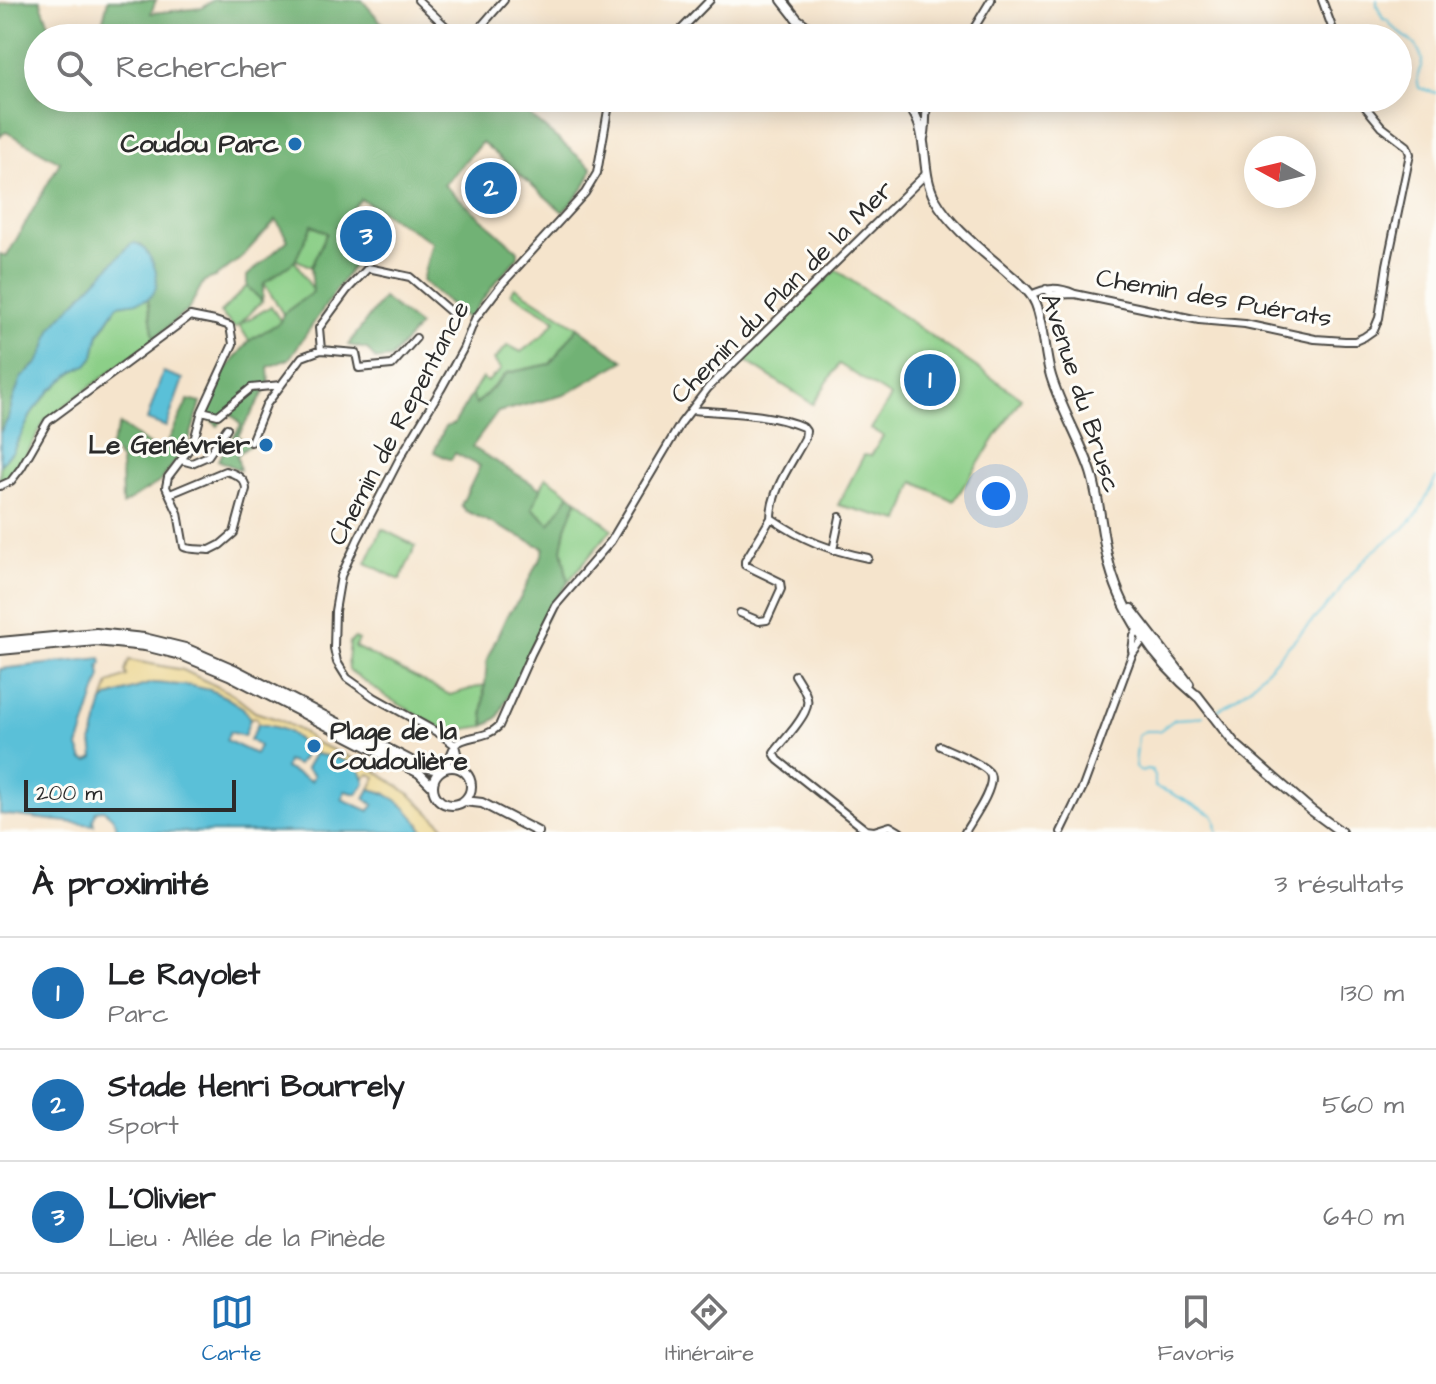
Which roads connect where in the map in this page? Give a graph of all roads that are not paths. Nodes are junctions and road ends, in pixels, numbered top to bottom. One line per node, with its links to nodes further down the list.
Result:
1 (418, 0): 7 (street)
2 (504, 0): 8 (street)
3 (710, 0): 9 (street)
4 (782, 0): 10 (main road)
5 (991, 0): 11 (street)
6 (1322, 0): 12 (street)
7 (443, 24)
8 (483, 24)
9 (687, 24)
10 (804, 24)
11 (976, 24)
12 (1331, 24)
13 (608, 112): 47 (street, Chemin de Repentance)
14 (914, 112): 18 (main road, Avenue du Brusc)
15 (917, 112): 16 (street)
16 (926, 112): 18 (street)
17 (1370, 112): 21 (street, Chemin des Puérats)
18 (924, 138): 19 (main road, Avenue du Brusc)
19 (927, 173): 22 (main road, Avenue du Brusc); 29 (street, Chemin du Plan de la Mer)
20 (1046, 289): 21 (street, Chemin des Puérats); 22 (street); 23 (street, Chemin des Puérats)
21 (1075, 294): 23 (street, Chemin des Puérats)
22 (1031, 295): 24 (main road, Avenue du Brusc)
23 (1056, 295): 24 (street, Chemin des Puérats)
24 (1036, 304): 41 (main road, Avenue du Brusc)
25 (453, 314): 27 (street)
26 (416, 338): 27 (street)
27 (321, 350): 28 (street)
28 (281, 385): 30 (street); 32 (street)
29 (692, 410): 37 (street); 47 (street, Chemin du Plan de la Mer)
30 (202, 411): 33 (street); 34 (street)
31 (227, 428): 33 (street)
32 (251, 442)
33 (181, 460): 35 (street)
34 (0, 486)
35 (170, 494): 35 (street)
36 (840, 517): 38 (street)
37 (771, 518): 38 (street); 40 (street)
38 (833, 550): 39 (street)
39 (868, 558)
40 (740, 613)
41 (1143, 632): 44 (street); 44 (street); 46 (main road, Avenue du Brusc); 46 (main road, Avenue du Brusc)
42 (0, 642): 49 (main road)
43 (0, 650): 51 (main road)
44 (1132, 655): 58 (street)
45 (795, 675): 56 (street)
46 (1198, 697): 59 (main road, Avenue du Brusc)
47 (455, 745): 49 (street); 50 (street)
48 (940, 746): 57 (street)
49 (443, 769): 50 (main road); 51 (main road)
50 (461, 769): 52 (main road)
51 (432, 786): 53 (main road)
52 (471, 787): 53 (main road); 54 (main road)
53 (464, 801): 54 (main road)
54 (482, 803): 55 (main road)
55 (538, 832)
56 (900, 832)
57 (965, 832)
58 (1061, 832)
59 (1341, 832)

